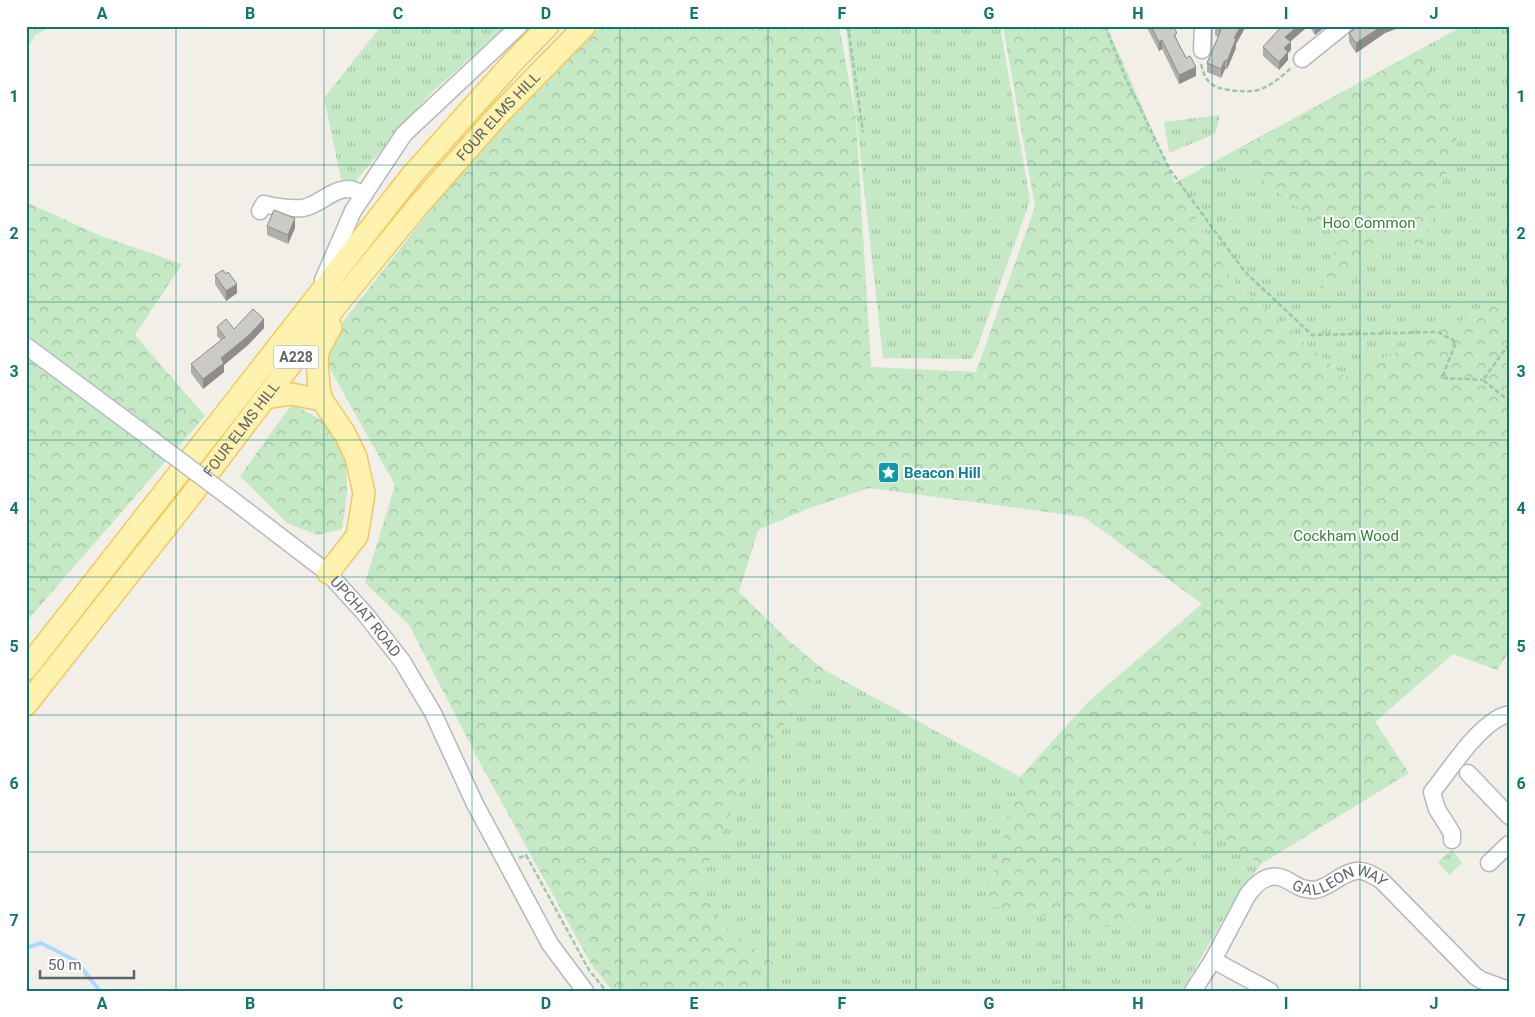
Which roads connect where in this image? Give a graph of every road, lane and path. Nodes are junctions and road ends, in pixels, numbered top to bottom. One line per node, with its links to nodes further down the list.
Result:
1 (519, 26): 11 (street)
2 (548, 26): 14 (main road, FOUR ELMS HILL / A228)
3 (585, 26): 13 (main road, FOUR ELMS HILL / A228)
4 (848, 26): 10 (path)
5 (1105, 26): 17 (path)
6 (1202, 26): 8 (street)
7 (1343, 26): 9 (street)
8 (1202, 50): 9 (path)
9 (1302, 59)
10 (863, 132)
11 (364, 194): 12 (street); 14 (street)
12 (260, 211)
13 (354, 285): 18 (main road, FOUR ELMS HILL / A228); 19 (main road)
14 (316, 296): 22 (main road, FOUR ELMS HILL / A228)
15 (1509, 344): 17 (path)
16 (26, 346): 21 (street, UPCHAT ROAD, bridge)
17 (1483, 380): 20 (path)
18 (266, 398): 19 (main road); 23 (main road, FOUR ELMS HILL / A228)
19 (322, 400): 21 (main road)
20 (1509, 401)
21 (328, 573): 29 (street, UPCHAT ROAD)
22 (26, 669)
23 (26, 705)
24 (1509, 714): 27 (street)
25 (1468, 773): 26 (street)
26 (1509, 816)
27 (1452, 840)
28 (1509, 844): 30 (street)
29 (506, 862): 34 (street, UPCHAT ROAD); 35 (path)
30 (1489, 863)
31 (1213, 960): 32 (street); 33 (street, GALLEON WAY); 36 (street, GALLEON WAY)
32 (1264, 989)
33 (1509, 990)
34 (584, 991)
35 (606, 991)
36 (1193, 991)

